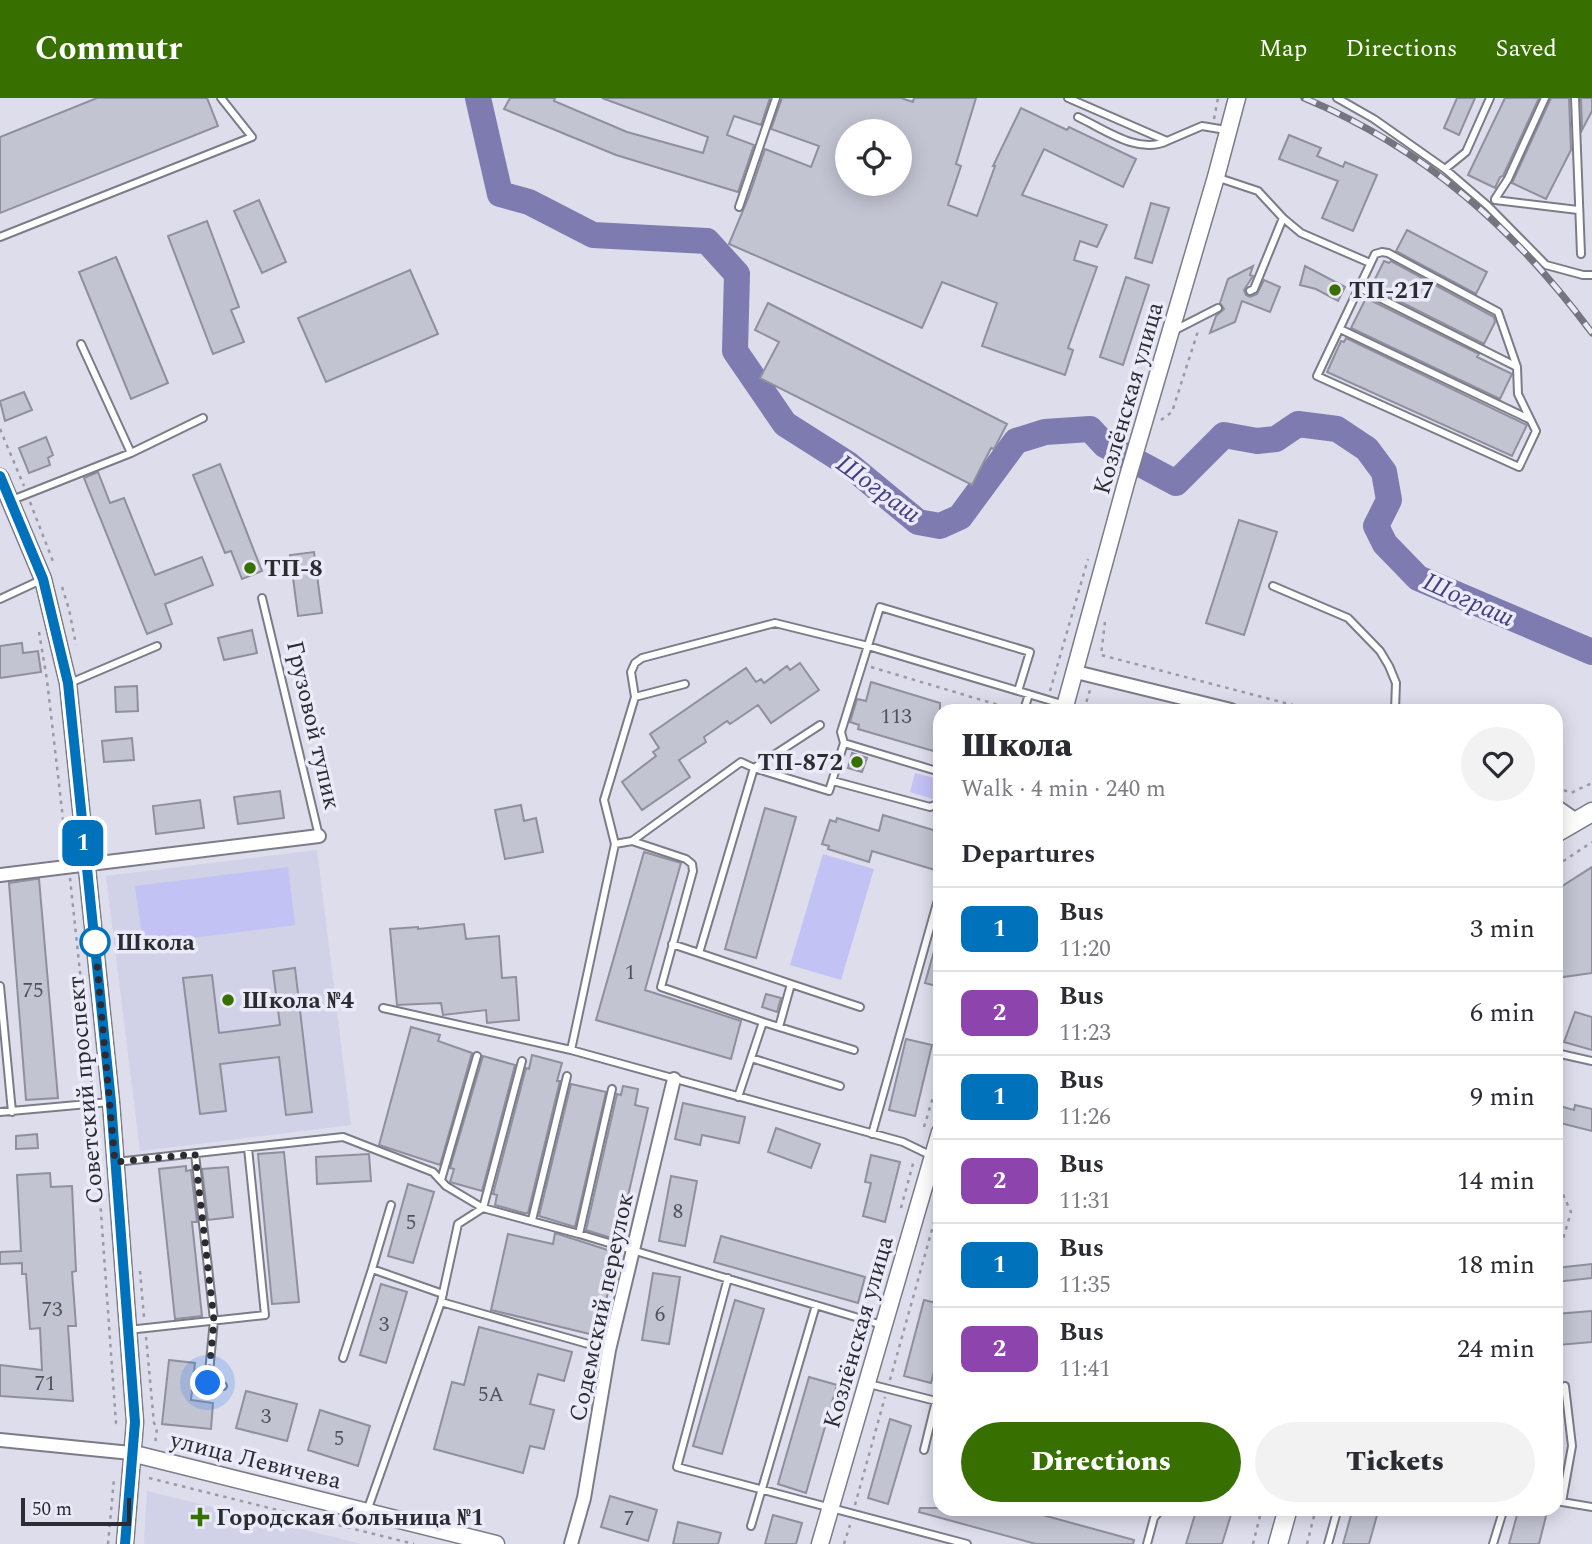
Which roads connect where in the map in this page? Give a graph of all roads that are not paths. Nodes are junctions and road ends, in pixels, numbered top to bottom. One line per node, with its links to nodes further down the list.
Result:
1 (221, 98): 19 (lane)
2 (776, 98): 16 (lane)
3 (1068, 98): 11 (lane)
4 (1237, 98): 10 (street, Козлёнская улица)
5 (1337, 98): 12 (lane)
6 (1490, 98): 12 (lane)
7 (1545, 98): 14 (lane)
8 (1575, 98): 17 (lane)
9 (1078, 117): 11 (lane)
10 (1228, 130): 11 (lane); 13 (street, Козлёнская улица)
11 (1167, 141)
12 (1445, 169): 15 (lane)
13 (1216, 177): 18 (lane); 27 (street, Козлёнская улица)
14 (1495, 199): 15 (lane); 17 (lane)
15 (1488, 206): 22 (lane)
16 (739, 207)
17 (1578, 210): 20 (lane)
18 (1283, 218): 21 (lane); 24 (lane)
19 (0, 237)
20 (1581, 254)
21 (1370, 263): 23 (lane); 29 (lane)
22 (1592, 275)
23 (1360, 288): 26 (lane); 29 (lane)
24 (1250, 291)
25 (1218, 308): 27 (lane)
26 (1340, 329): 31 (lane); 31 (lane)
27 (1170, 333): 41 (street, Козлёнская улица)
28 (81, 344): 32 (lane)
29 (1517, 367): 31 (lane)
30 (203, 418): 32 (lane)
31 (1529, 419)
32 (131, 453): 34 (lane)
33 (0, 477): 34 (street, Советский проспект)
34 (10, 501): 35 (street, Советский проспект)
35 (43, 579): 38 (lane); 42 (street, Советский проспект)
36 (1273, 586): 51 (lane)
37 (262, 598): 61 (lane, Грузовой тупик)
38 (0, 599)
39 (157, 646): 42 (lane)
40 (868, 646): 44 (lane); 44 (lane); 46 (lane); 53 (lane)
41 (1076, 672): 49 (street, Козлёнская улица); 50 (street)
42 (68, 683): 64 (street, Советский проспект)
43 (685, 684): 46 (lane)
44 (1018, 691): 45 (lane)
45 (1029, 695): 47 (lane); 48 (lane)
46 (635, 698): 63 (lane)
47 (1026, 704)
48 (1056, 704)
49 (1066, 704)
50 (1207, 704)
51 (1395, 704)
52 (820, 725): 54 (lane)
53 (844, 743): 55 (lane); 56 (lane)
54 (754, 768): 56 (lane); 62 (lane); 68 (lane)
55 (933, 770)
56 (832, 781): 57 (lane)
57 (933, 806)
58 (1563, 808): 59 (street)
59 (1584, 816): 60 (main road)
60 (1563, 829)
61 (319, 836): 64 (street, Грузовой тупик)
62 (632, 841): 63 (lane); 67 (lane)
63 (615, 844): 75 (lane)
64 (86, 865): 65 (street, Грузовой тупик); 87 (street, Советский проспект)
65 (0, 875)
66 (933, 917): 90 (lane)
67 (672, 944): 68 (lane); 73 (lane)
68 (699, 953): 69 (lane)
69 (792, 984): 71 (lane); 74 (lane)
70 (0, 986): 89 (lane)
71 (860, 1007)
72 (383, 1008): 75 (lane)
73 (763, 1022): 74 (lane); 79 (lane)
74 (779, 1027): 76 (lane)
75 (571, 1050): 83 (lane)
76 (854, 1051)
77 (1563, 1055): 81 (lane)
78 (477, 1056): 96 (lane)
79 (751, 1058): 84 (lane); 86 (lane)
80 (522, 1061): 98 (lane)
81 (1592, 1061)
82 (567, 1076): 99 (lane)
83 (674, 1079): 86 (lane); 101 (street, Содемский переулок)
84 (841, 1086)
85 (612, 1089): 100 (lane)
86 (737, 1097): 90 (lane)
87 (111, 1102): 89 (lane); 94 (street, Советский проспект)
88 (0, 1112): 89 (lane)
89 (12, 1112)
90 (872, 1134): 93 (lane)
91 (248, 1148): 92 (lane); 96 (lane); 106 (lane)
92 (195, 1154): 94 (lane); 106 (lane)
93 (933, 1156)
94 (115, 1162): 108 (street, Советский проспект)
95 (933, 1171): 107 (street, Козлёнская улица)
96 (441, 1180): 98 (lane)
97 (391, 1205): 102 (lane)
98 (483, 1208): 99 (lane); 104 (lane)
99 (531, 1220): 100 (lane)
100 (579, 1234): 101 (lane)
101 (633, 1250): 103 (lane); 109 (street, Содемский переулок)
102 (372, 1269): 104 (lane); 110 (lane)
103 (728, 1278): 105 (lane); 120 (lane)
104 (442, 1298): 109 (lane); 124 (lane)
105 (816, 1305): 107 (lane); 120 (lane)
106 (214, 1321): 108 (lane); 112 (lane)
107 (884, 1325): 111 (street, Козлёнская улица)
108 (128, 1330): 118 (street, Советский проспект)
109 (609, 1350): 132 (street, Содемский переулок)
110 (343, 1358)
111 (867, 1384): 114 (lane); 122 (street, Козлёнская улица)
112 (223, 1386)
113 (1565, 1386): 119 (lane)
114 (933, 1400)
115 (933, 1412): 117 (lane)
116 (0, 1440): 118 (street, улица Левичева)
117 (923, 1450)
118 (131, 1453): 124 (street, улица Левичева); 130 (street, Советский проспект)
119 (1563, 1485)
120 (762, 1490): 122 (lane); 129 (lane)
121 (1563, 1503): 123 (lane)
122 (831, 1507): 133 (street, Козлёнская улица); 134 (lane)
123 (1592, 1507)
124 (367, 1511): 131 (street, улица Левичева)
125 (1156, 1516): 135 (lane)
126 (1286, 1516): 136 (main road)
127 (1336, 1516): 137 (lane)
128 (1502, 1516): 138 (lane)
129 (751, 1526)
130 (125, 1544)
131 (496, 1544)
132 (571, 1544)
133 (820, 1544)
134 (967, 1544)
135 (1147, 1544)
136 (1278, 1544)
137 (1328, 1544)
138 (1493, 1544)

